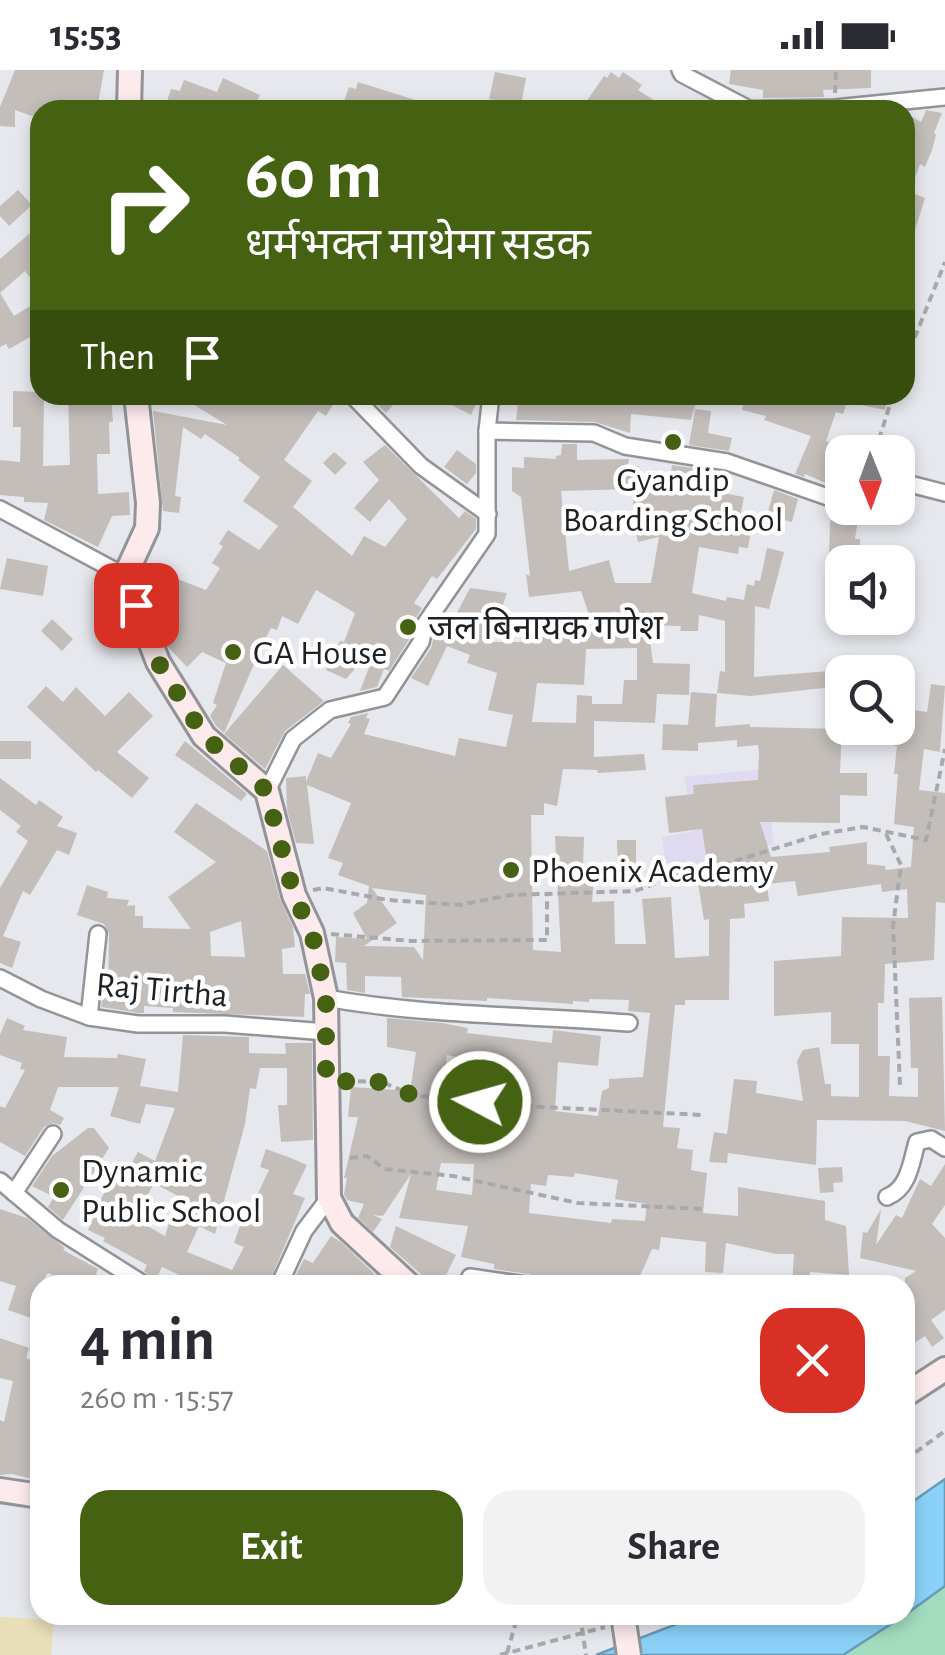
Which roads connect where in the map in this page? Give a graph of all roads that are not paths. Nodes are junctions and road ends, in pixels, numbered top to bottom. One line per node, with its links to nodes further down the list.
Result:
1 (130, 70): 4 (main road)
2 (680, 70): 5 (street)
3 (945, 97): 6 (street)
4 (129, 100)
5 (732, 100)
6 (915, 100)
7 (137, 405): 16 (main road)
8 (362, 405): 15 (street)
9 (491, 405): 10 (street)
10 (488, 431): 13 (street); 15 (street)
11 (915, 485): 12 (street)
12 (945, 493)
13 (825, 496)
14 (0, 509): 16 (street)
15 (488, 514): 17 (street)
16 (125, 576): 17 (main road)
17 (266, 790): 20 (main road)
18 (98, 934): 21 (street)
19 (0, 978): 21 (street, Raj Tirtha)
20 (326, 998): 22 (street); 23 (main road)
21 (89, 1017): 23 (street, Raj Tirtha)
22 (628, 1023)
23 (326, 1032): 29 (main road)
24 (53, 1134): 27 (street)
25 (945, 1148): 28 (street)
26 (0, 1181): 27 (street)
27 (14, 1194): 30 (street)
28 (886, 1197)
29 (329, 1198): 31 (street); 32 (main road)
30 (129, 1275)
31 (284, 1275)
32 (398, 1275)
33 (945, 1369): 34 (main road)
34 (915, 1388)
35 (0, 1490): 36 (main road)
36 (30, 1494)
37 (622, 1625): 38 (main road, bridge)
38 (630, 1655)

